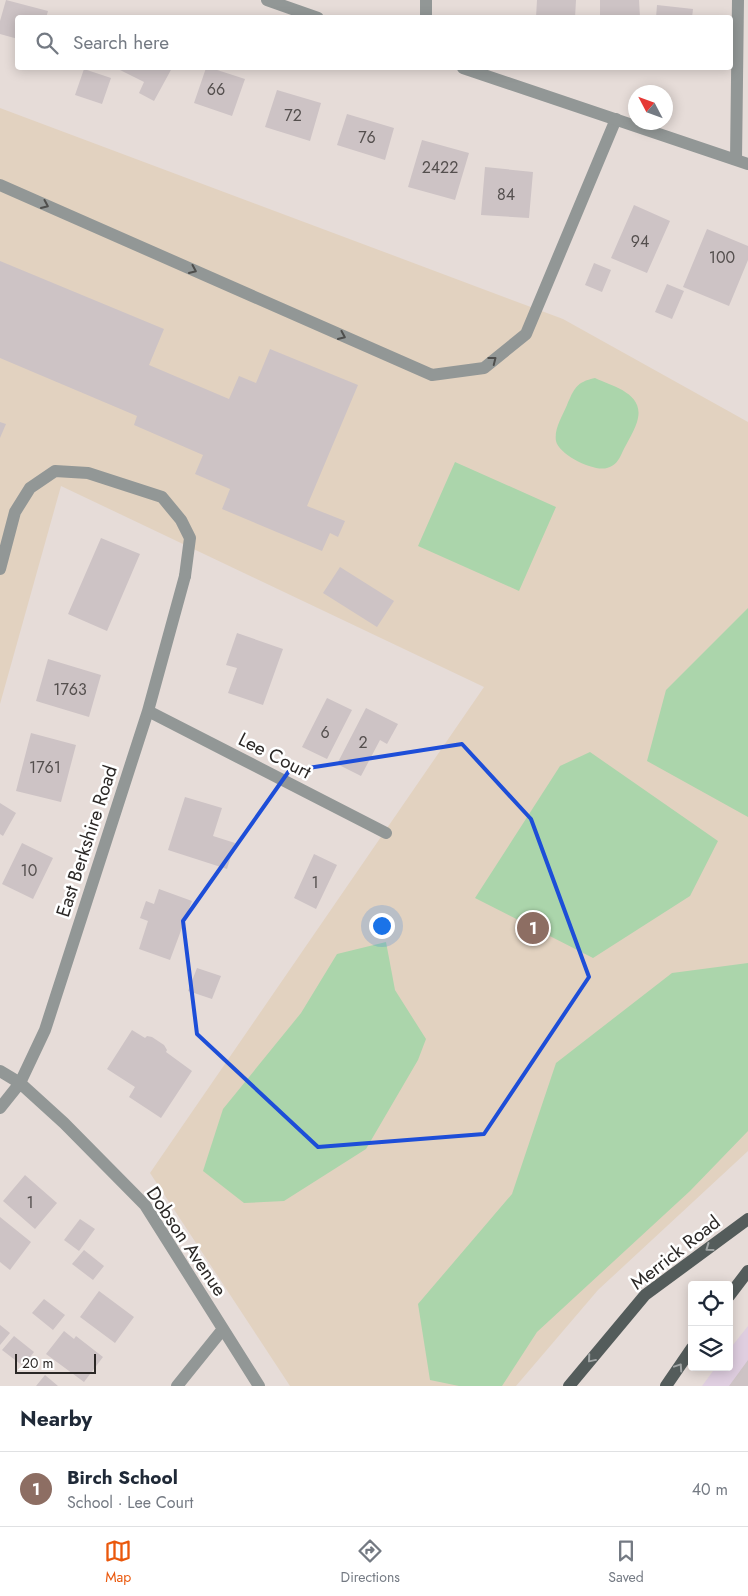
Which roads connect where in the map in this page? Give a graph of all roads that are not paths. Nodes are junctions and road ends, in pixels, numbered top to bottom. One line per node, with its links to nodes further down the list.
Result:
1 (267, 0): 4 (street)
2 (426, 0): 5 (street)
3 (738, 0): 8 (street)
4 (310, 15)
5 (426, 15)
6 (470, 70): 7 (street)
7 (616, 119): 8 (street); 9 (street, one-way to 7)
8 (742, 162)
9 (0, 186)
10 (0, 569): 11 (street, East Berkshire Road)
11 (148, 711): 12 (street, Lee Court); 14 (street, East Berkshire Road)
12 (386, 833)
13 (0, 1071): 14 (street, Dobson Avenue)
14 (20, 1083): 15 (street, East Berkshire Road); 19 (street, Dobson Avenue)
15 (0, 1108)
16 (748, 1219): 23 (main road, Merrick Road, one-way to 23)
17 (748, 1270): 18 (main road)
18 (733, 1291)
19 (223, 1329): 21 (street); 22 (street, Dobson Avenue)
20 (688, 1354): 24 (main road, one-way to 20)
21 (177, 1386)
22 (259, 1386)
23 (569, 1386)
24 (666, 1386)

